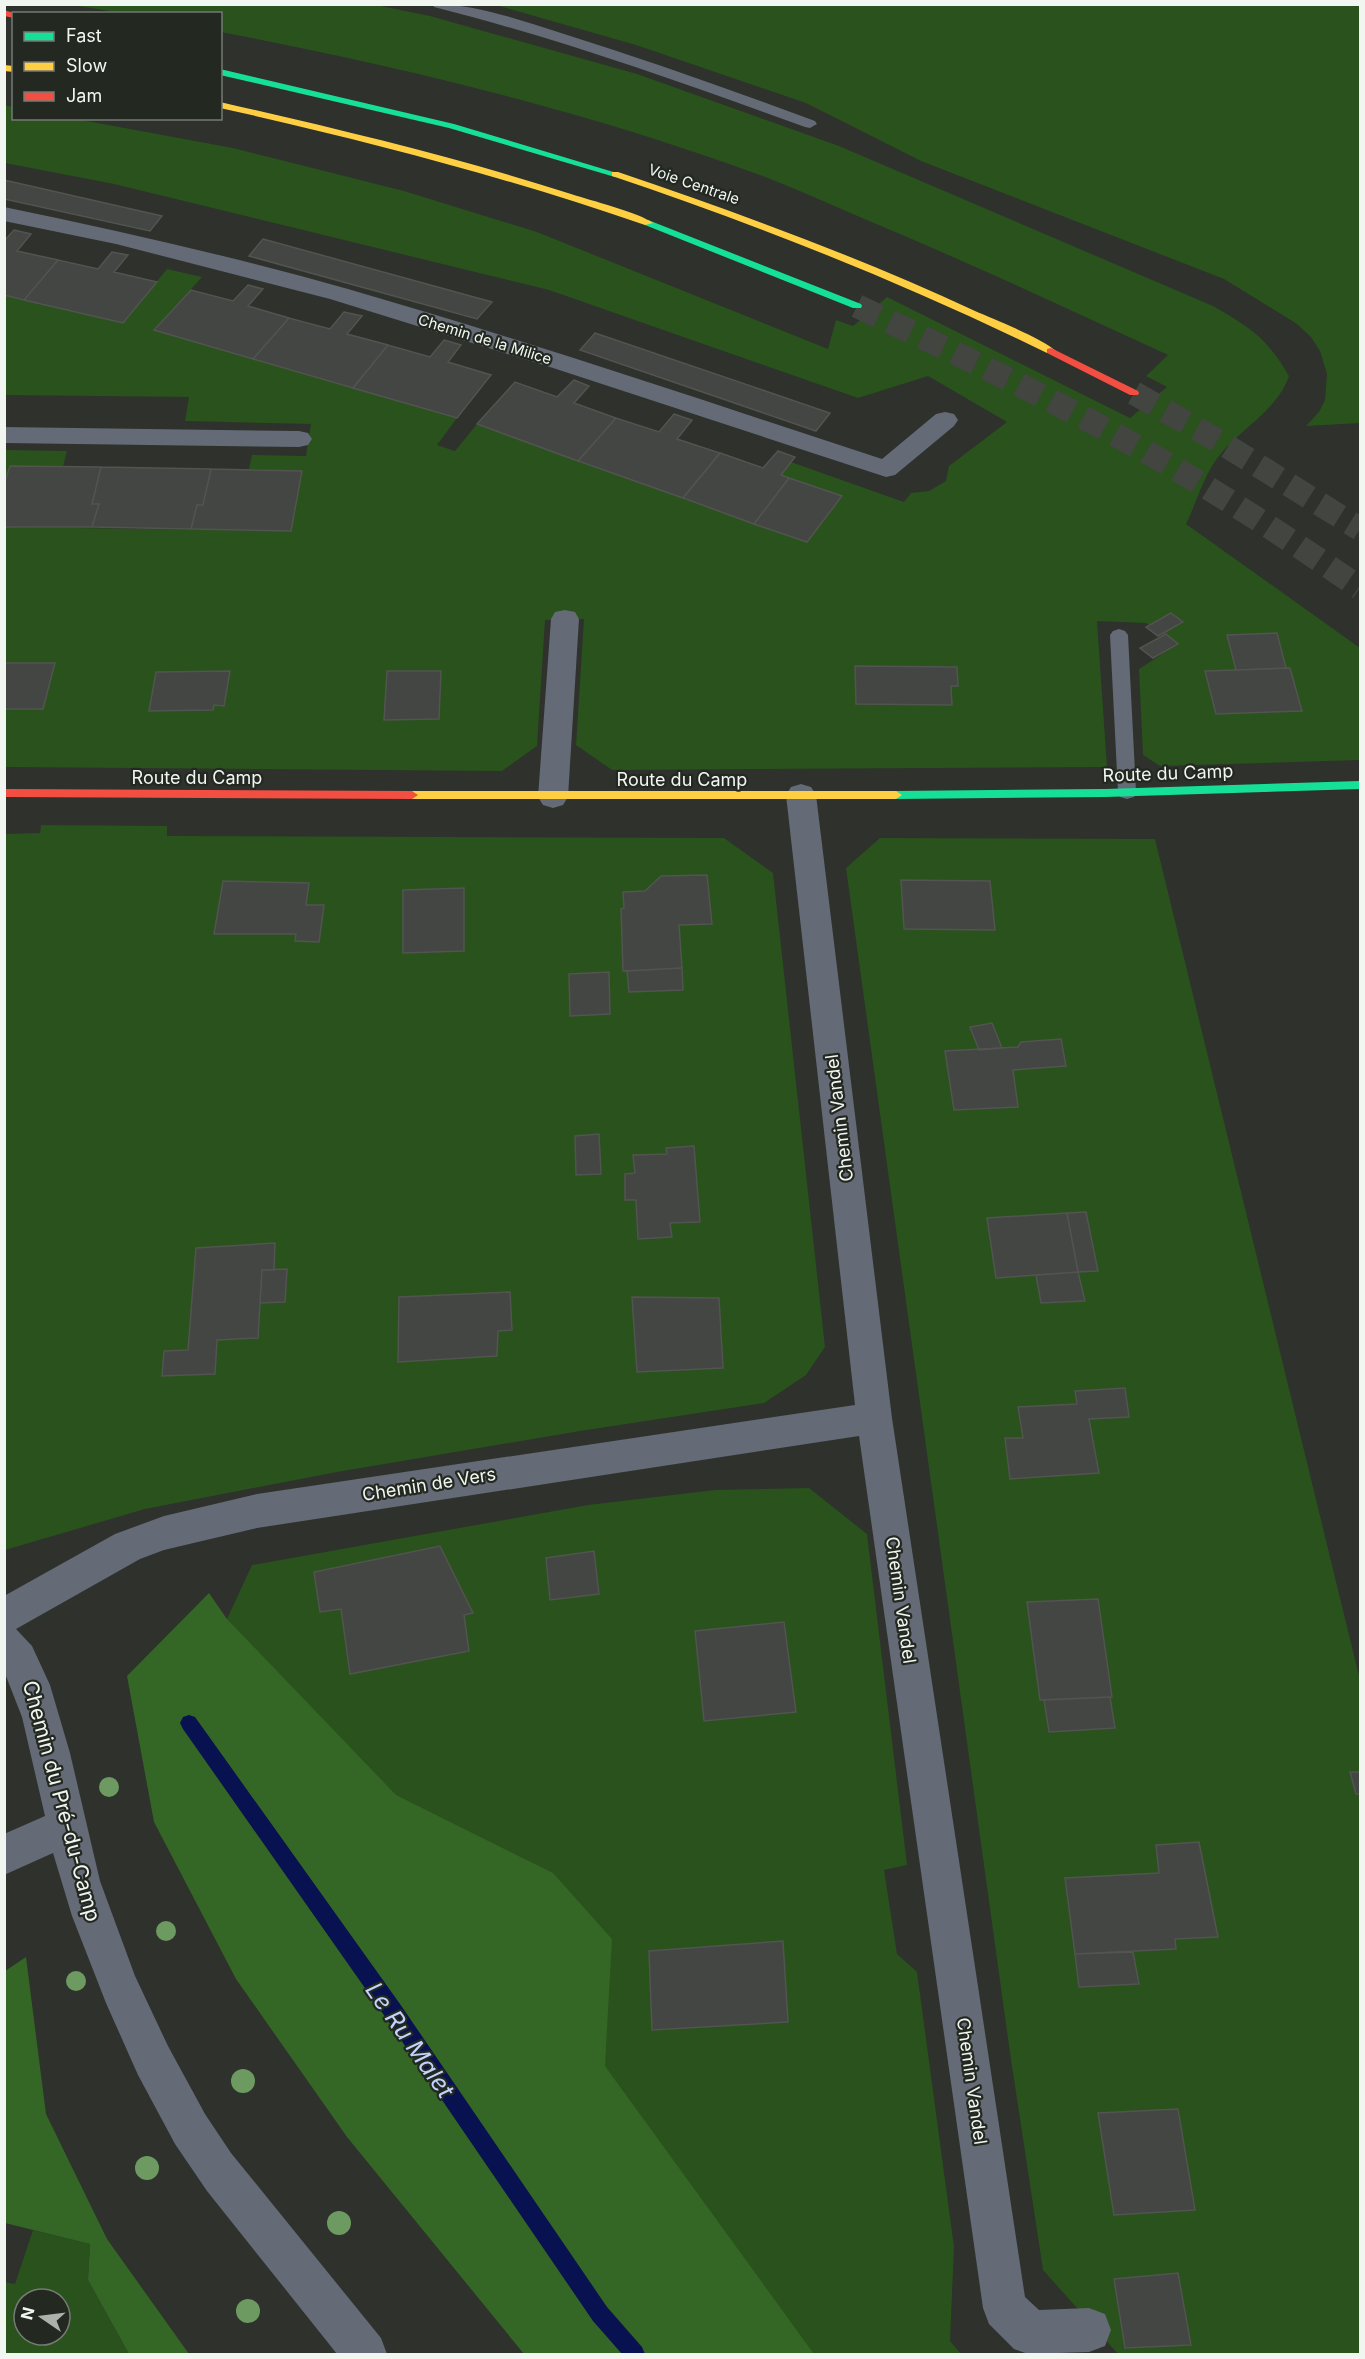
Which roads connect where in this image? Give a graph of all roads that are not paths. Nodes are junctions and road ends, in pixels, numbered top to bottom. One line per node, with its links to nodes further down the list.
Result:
1 (440, 4): 6 (lane)
2 (222, 72): 9 (main road, Voie Centrale)
3 (366, 92): 9 (main road)
4 (222, 105): 7 (main road)
5 (222, 116): 7 (main road)
6 (810, 124)
7 (378, 141): 10 (main road)
8 (4, 214): 12 (street, Chemin de la Milice)
9 (779, 231): 11 (main road, Voie Centrale)
10 (857, 306)
11 (1134, 393)
12 (945, 420)
13 (4, 435): 14 (street)
14 (299, 439)
15 (566, 619): 21 (street)
16 (1119, 635): 18 (lane)
17 (1360, 785): 18 (main road, Route du Camp)
18 (1127, 792): 20 (main road, Route du Camp)
19 (4, 794): 21 (main road, Route du Camp)
20 (801, 795): 21 (main road, Route du Camp); 22 (street, Chemin Vandel)
21 (553, 797)
22 (874, 1418): 23 (street, Chemin de Vers); 27 (street, Chemin Vandel)
23 (4, 1616)
24 (4, 1642): 25 (street, Chemin du Pré-du-Camp)
25 (65, 1827): 26 (street); 28 (street, Chemin du Pré-du-Camp)
26 (4, 1854)
27 (1089, 2330)
28 (365, 2355)

